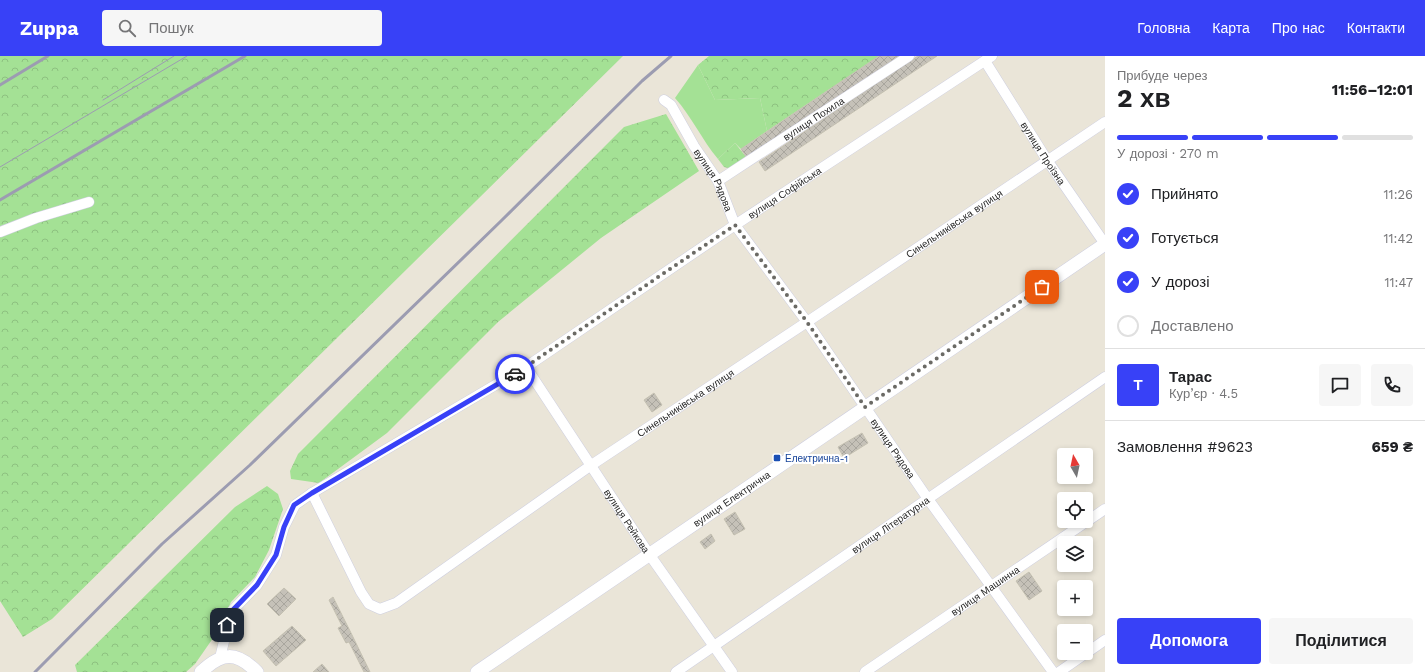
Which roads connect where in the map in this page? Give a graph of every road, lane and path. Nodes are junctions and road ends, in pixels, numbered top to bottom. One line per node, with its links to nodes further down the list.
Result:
1 (909, 56): 6 (street, вулиця Похила)
2 (988, 58): 5 (street, вулиця Проїзна); 8 (street, вулиця Софійська)
3 (664, 100): 6 (street, вулиця Рядова)
4 (1105, 122): 5 (street, Синельниківська вулиця)
5 (1046, 160): 10 (street, вулиця Проїзна); 11 (street, Синельниківська вулиця)
6 (718, 181): 8 (street, вулиця Рядова)
7 (89, 202): 9 (street)
8 (735, 225): 11 (street, вулиця Рядова); 12 (street, вулиця Софійська)
9 (0, 232)
10 (1105, 244): 14 (street, вулиця Електрична)
11 (807, 322): 14 (street, вулиця Рядова); 15 (street, Синельниківська вулиця)
12 (526, 367): 15 (street, вулиця Рейкова); 16 (street, вулиця Софійська)
13 (1105, 377): 17 (street, вулиця Літературна)
14 (865, 407): 17 (street, вулиця Рядова); 19 (street, вулиця Електрична)
15 (590, 466): 16 (street, Синельниківська вулиця); 19 (street, вулиця Рейкова)
16 (312, 493): 23 (street, вулиця Софійська)
17 (928, 499): 20 (street, вулиця Рядова); 22 (street, вулиця Літературна)
18 (1105, 509): 20 (street, вулиця Машинна)
19 (649, 554): 22 (street, вулиця Рейкова); 26 (street, вулиця Електрична)
20 (991, 586): 29 (street, вулиця Машинна); 30 (street, вулиця Рядова)
21 (1105, 640): 31 (street)
22 (714, 646): 27 (street, вулиця Літературна); 28 (street, вулиця Рейкова)
23 (225, 657): 24 (street); 25 (street)
24 (201, 672)
25 (257, 672)
26 (477, 672)
27 (676, 672)
28 (732, 672)
29 (865, 672)
30 (1053, 672)
31 (1058, 672)

